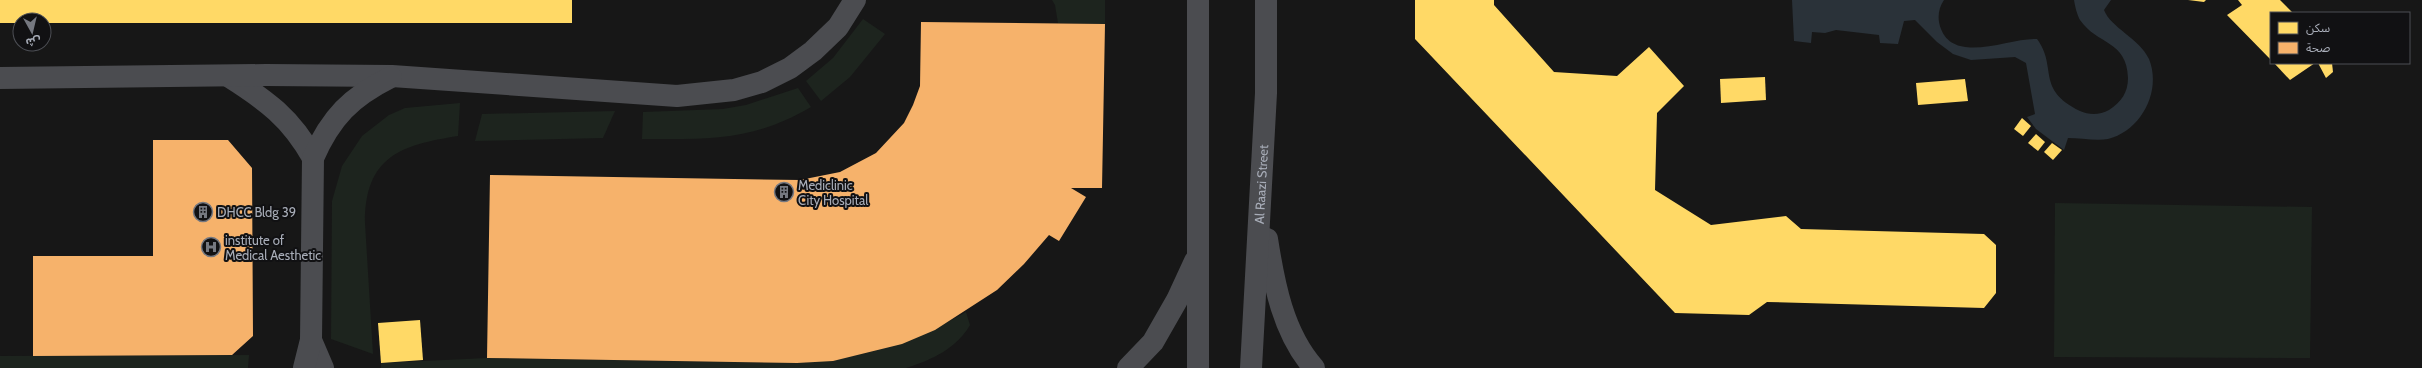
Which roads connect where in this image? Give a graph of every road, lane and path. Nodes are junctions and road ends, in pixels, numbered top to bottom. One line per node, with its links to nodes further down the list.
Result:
1 (855, 0): 5 (street)
2 (1198, 0): 9 (street)
3 (1266, 0): 8 (street, Al Raazi Street)
4 (228, 76): 5 (street); 6 (street); 7 (street)
5 (392, 76): 7 (street)
6 (0, 78)
7 (313, 158): 10 (street)
8 (1260, 193): 15 (street, Al Raazi Street); 16 (street)
9 (1198, 254): 13 (street); 14 (street)
10 (311, 340): 11 (street); 12 (street)
11 (304, 368)
12 (323, 368)
13 (1128, 368)
14 (1198, 368)
15 (1251, 368)
16 (1314, 368)

